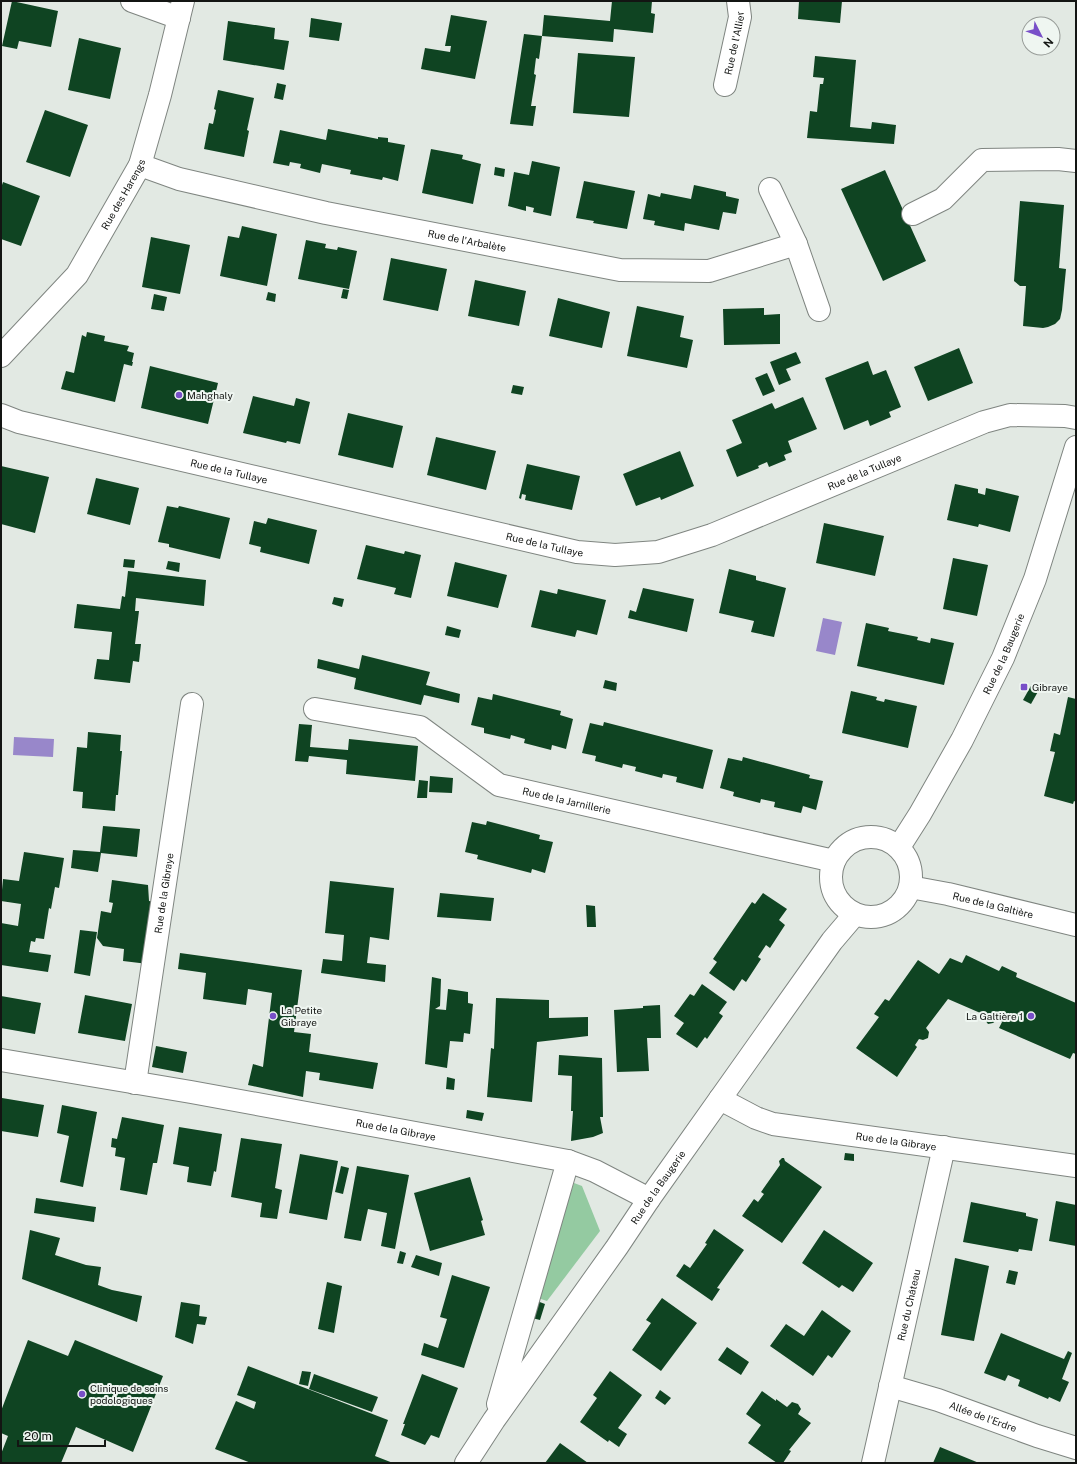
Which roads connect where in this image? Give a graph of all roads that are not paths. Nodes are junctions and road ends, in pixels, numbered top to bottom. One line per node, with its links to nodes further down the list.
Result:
1 (132, 1): 3 (street)
2 (738, 1): 4 (street, Rue de l'Allier)
3 (181, 10): 6 (street, Rue des Harengs)
4 (725, 85)
5 (1076, 161): 8 (street)
6 (140, 165): 9 (street, Rue de l'Arbalète); 11 (street, Rue des Harengs)
7 (770, 189): 9 (street)
8 (913, 214)
9 (796, 244): 10 (street)
10 (819, 310)
11 (1, 356)
12 (1, 415): 13 (street, Rue de la Tullaye)
13 (1076, 418)
14 (1076, 447): 17 (street, Rue de la Baugerie)
15 (192, 704): 23 (street, Rue de la Gibraye)
16 (315, 709): 18 (street, Rue de la Jarnillerie)
17 (898, 846): 18 (street); 19 (street)
18 (834, 861): 20 (street)
19 (910, 887): 20 (street); 21 (street, Rue de la Galtière)
20 (855, 914): 24 (street, Rue de la Baugerie)
21 (1076, 926)
22 (1, 1060): 23 (street, Rue de la Gibraye)
23 (135, 1082): 26 (street, Rue de la Gibraye)
24 (720, 1099): 25 (street, Rue de la Gibraye); 28 (street, Rue de la Baugerie)
25 (944, 1147): 27 (street, Rue de la Gibraye); 29 (street, Rue du Château)
26 (568, 1161): 28 (street, Rue de la Gibraye); 30 (street)
27 (1076, 1166)
28 (649, 1199): 30 (street, Rue de la Baugerie)
29 (890, 1386): 31 (street, Allée de l'Erdre); 33 (street, Rue du Château)
30 (494, 1420): 32 (street, Rue de la Baugerie)
31 (1076, 1448)
32 (466, 1463)
33 (873, 1463)

